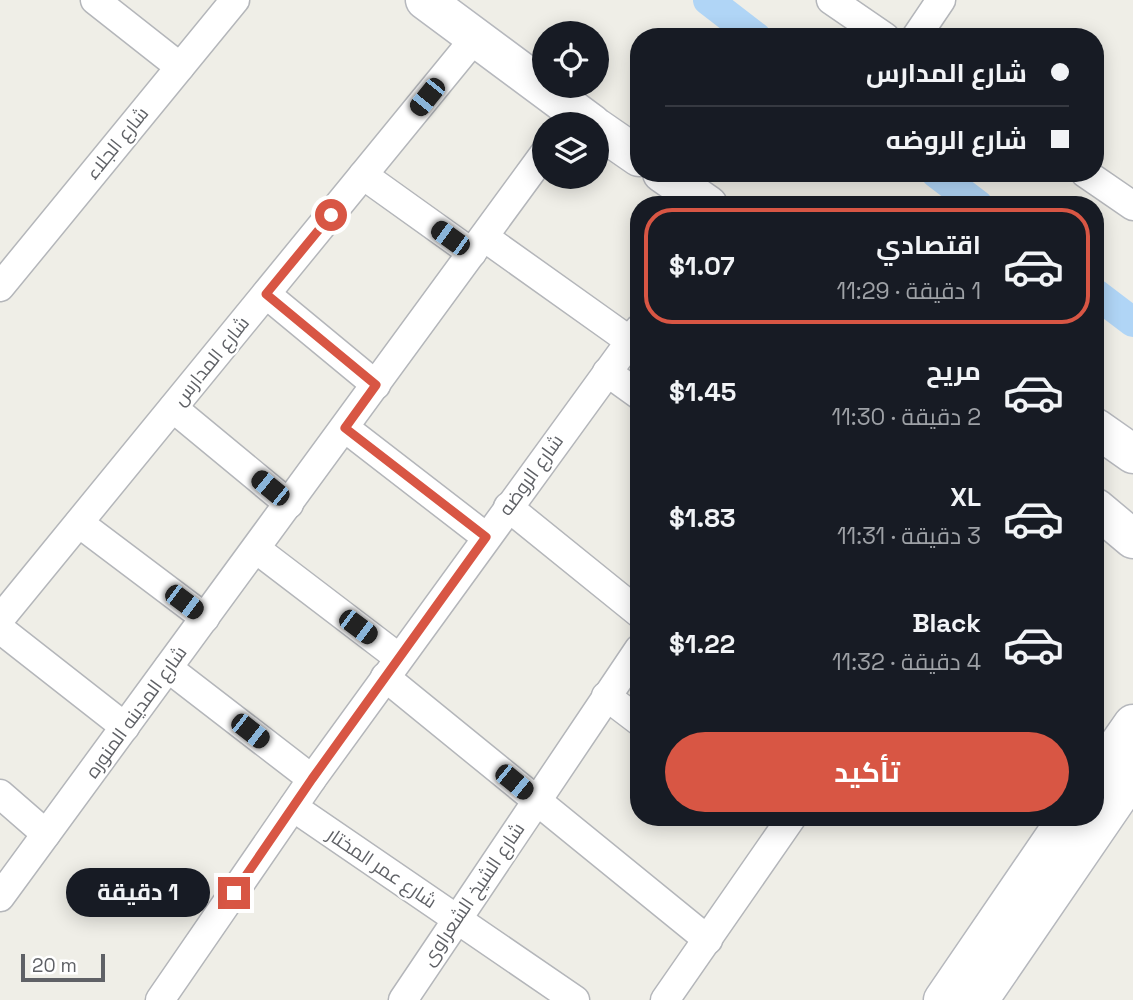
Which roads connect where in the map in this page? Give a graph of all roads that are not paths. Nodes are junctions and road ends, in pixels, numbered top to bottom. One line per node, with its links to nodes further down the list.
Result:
1 (95, 0): 9 (street)
2 (235, 0): 9 (street, شارع الجلاء)
3 (425, 0): 8 (main road)
4 (831, 0): 6 (street)
5 (941, 0): 7 (street)
6 (872, 28)
7 (922, 28)
8 (475, 38): 10 (main road); 14 (street, شارع المدارس)
9 (180, 67): 20 (street, شارع الجلاء)
10 (569, 112)
11 (609, 139): 12 (main road)
12 (630, 151)
13 (532, 171): 19 (street, شارع المدينه المنوره)
14 (363, 175): 19 (street); 21 (street, شارع المدارس)
15 (675, 182): 17 (main road)
16 (1098, 182): 18 (street)
17 (695, 196)
18 (1133, 206)
19 (478, 245): 22 (street); 25 (street, شارع المدينه المنوره)
20 (0, 287)
21 (266, 294): 25 (street); 27 (street, شارع المدارس)
22 (630, 333)
23 (630, 340): 24 (street, شارع الروضه)
24 (607, 372): 26 (street); 32 (street, شارع الروضه)
25 (376, 385): 28 (street, شارع المدينه المنوره)
26 (630, 389)
27 (173, 408): 31 (street); 34 (street, شارع المدارس)
28 (345, 428): 31 (street, شارع المدينه المنوره); 35 (street)
29 (1104, 434): 30 (main road)
30 (1133, 454)
31 (289, 504): 37 (street, شارع المدينه المنوره)
32 (508, 507): 35 (street, شارع الروضه); 38 (street)
33 (1104, 515): 36 (main road)
34 (79, 523): 39 (street); 40 (street, شارع المدارس)
35 (486, 537): 43 (street, شارع الروضه)
36 (1133, 539)
37 (256, 549): 39 (street, شارع المدينه المنوره); 43 (street)
38 (630, 606)
39 (205, 618): 44 (street, شارع المدينه المنوره)
40 (0, 619)
41 (0, 629): 48 (street)
42 (630, 662): 45 (street, شارع الشيخ الشعراوى)
43 (392, 667): 51 (street, شارع الروضه); 53 (street)
44 (169, 668): 48 (street, شارع المدينه المنوره); 51 (street)
45 (606, 696): 46 (street); 53 (street, شارع الشيخ الشعراوى)
46 (630, 713)
47 (1133, 724): 49 (main road)
48 (125, 727): 59 (street, شارع المدينه المنوره)
49 (1104, 766)
50 (1133, 775): 55 (main road)
51 (312, 779): 54 (street, شارع الروضه)
52 (0, 794): 59 (street)
53 (536, 799): 61 (street, شارع الشيخ الشعراوى); 62 (street)
54 (293, 807): 61 (street, شارع عمر المختار); 63 (street, شارع الروضه)
55 (1104, 817)
56 (779, 826): 62 (street)
57 (1062, 826): 67 (main road)
58 (1098, 826): 68 (main road)
59 (46, 834): 60 (street, شارع المدينه المنوره)
60 (0, 897)
61 (456, 919): 64 (street, شارع الشيخ الشعراوى); 65 (street, شارع عمر المختار)
62 (708, 940): 66 (street)
63 (160, 1000)
64 (403, 1000)
65 (575, 1000)
66 (666, 1000)
67 (943, 1000)
68 (979, 1000)

